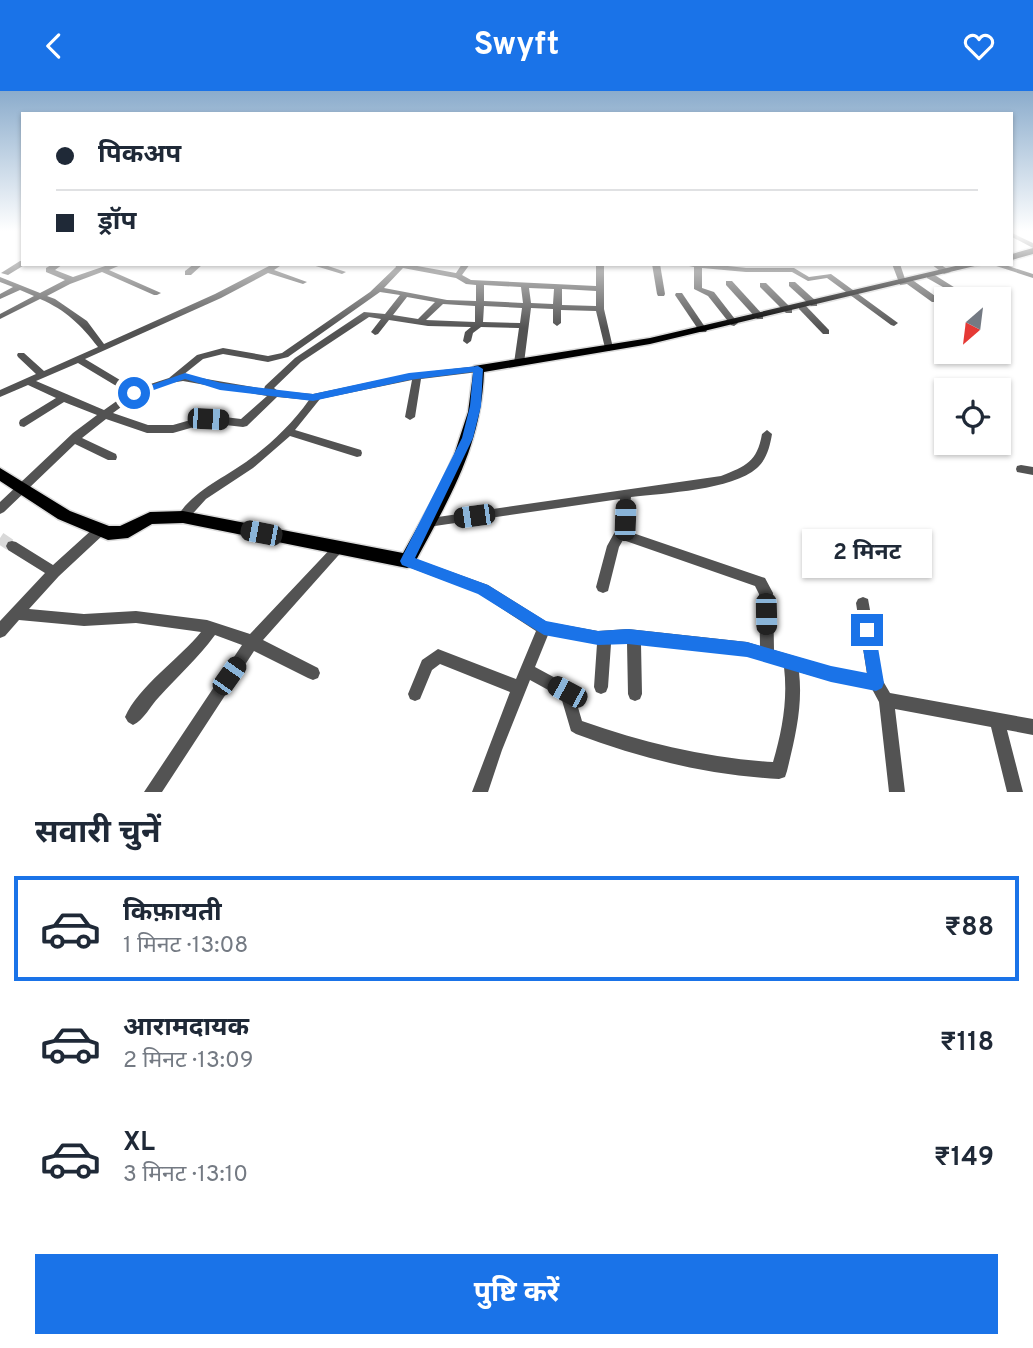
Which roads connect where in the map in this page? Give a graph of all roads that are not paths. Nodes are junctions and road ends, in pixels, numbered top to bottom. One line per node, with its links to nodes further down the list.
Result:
1 (21, 264): 21 (street)
2 (55, 266): 24 (street)
3 (114, 266): 16 (street)
4 (197, 266): 20 (street)
5 (275, 266): 17 (street)
6 (320, 266): 19 (street)
7 (398, 266): 35 (street)
8 (404, 266): 22 (street)
9 (465, 266): 22 (street)
10 (600, 266): 36 (street)
11 (656, 266): 39 (street)
12 (698, 266): 41 (street); 58 (street)
13 (897, 266): 26 (street)
14 (967, 266): 18 (main road)
15 (999, 266): 23 (street)
16 (103, 270): 24 (street); 37 (street)
17 (268, 270): 25 (street); 66 (street)
18 (937, 271): 26 (main road); 32 (street)
19 (342, 272)
20 (188, 273)
21 (1, 275): 33 (street)
22 (458, 276): 28 (street)
23 (1032, 278)
24 (72, 281): 42 (street)
25 (303, 282)
26 (905, 282): 41 (main road); 44 (street)
27 (729, 283): 55 (street)
28 (480, 284): 31 (street); 46 (street)
29 (792, 284): 49 (street)
30 (763, 285): 49 (street)
31 (525, 286): 34 (street); 47 (street)
32 (955, 287)
33 (18, 288): 42 (street); 43 (street)
34 (558, 288): 36 (street); 48 (street)
35 (379, 289): 38 (street); 50 (street)
36 (599, 289): 51 (street)
37 (157, 293)
38 (405, 294): 45 (street); 53 (street)
39 (661, 294)
40 (679, 295): 62 (street)
41 (856, 295): 49 (main road); 59 (street)
42 (39, 296): 54 (street); 66 (street)
43 (0, 297)
44 (934, 299)
45 (441, 301): 46 (street); 56 (street)
46 (481, 304): 47 (street); 60 (street)
47 (527, 304): 48 (street); 61 (street)
48 (558, 308): 51 (street); 57 (street)
49 (802, 308): 55 (main road); 64 (street)
50 (352, 309): 52 (street); 74 (street)
51 (600, 309): 67 (street)
52 (367, 314): 53 (street); 78 (street)
53 (388, 316): 56 (street); 63 (street)
54 (0, 317)
55 (760, 317): 58 (main road)
56 (421, 322): 60 (street)
57 (557, 323)
58 (734, 323): 62 (main road)
59 (894, 323)
60 (479, 325): 61 (street); 65 (street)
61 (522, 325): 70 (street)
62 (703, 330): 67 (main road)
63 (375, 332)
64 (826, 333)
65 (467, 341)
66 (103, 348): 69 (street)
67 (609, 348): 70 (main road)
68 (21, 355): 72 (street)
69 (78, 359): 72 (street); 76 (street)
70 (519, 363): 71 (main road)
71 (478, 369): 73 (street); 94 (main road)
72 (43, 375): 75 (street)
73 (417, 376): 79 (street); 82 (street)
74 (172, 380): 76 (street); 78 (street)
75 (27, 381): 77 (street); 80 (street)
76 (134, 393): 81 (street)
77 (0, 394)
78 (275, 394): 79 (street); 81 (street)
79 (317, 397): 84 (street)
80 (63, 398): 81 (street); 83 (street)
81 (105, 414): 86 (street)
82 (410, 417)
83 (24, 422)
84 (288, 432): 87 (street); 93 (street)
85 (767, 434): 91 (street)
86 (75, 439): 88 (street); 90 (street)
87 (357, 453)
88 (112, 457)
89 (0, 474): 90 (main road)
90 (21, 489): 92 (street); 95 (main road)
91 (626, 494): 94 (street); 96 (street)
92 (0, 509)
93 (183, 517): 95 (main road); 98 (main road)
94 (428, 522): 99 (main road)
95 (99, 531): 100 (street)
96 (621, 534): 101 (street); 110 (street)
97 (12, 546): 100 (street)
98 (339, 548): 99 (main road); 109 (street)
99 (407, 561): 105 (street)
100 (54, 572): 103 (street)
101 (603, 587)
102 (863, 603): 114 (street)
103 (18, 614): 104 (street); 106 (street)
104 (212, 628): 109 (street); 120 (street)
105 (544, 628): 108 (street); 112 (street)
106 (0, 631)
107 (634, 637): 108 (street); 110 (street); 118 (street)
108 (604, 638): 115 (street)
109 (252, 642): 113 (street); 123 (street)
110 (767, 655): 111 (street)
111 (791, 661): 112 (street); 114 (street)
112 (527, 670): 116 (street)
113 (313, 673)
114 (876, 683): 119 (street)
115 (601, 687)
116 (520, 688): 117 (street); 124 (street)
117 (415, 694)
118 (635, 694)
119 (886, 700): 121 (street); 125 (street)
120 (133, 717)
121 (997, 720): 122 (street); 126 (street)
122 (1033, 727)
123 (152, 792)
124 (480, 792)
125 (897, 792)
126 (1015, 792)

